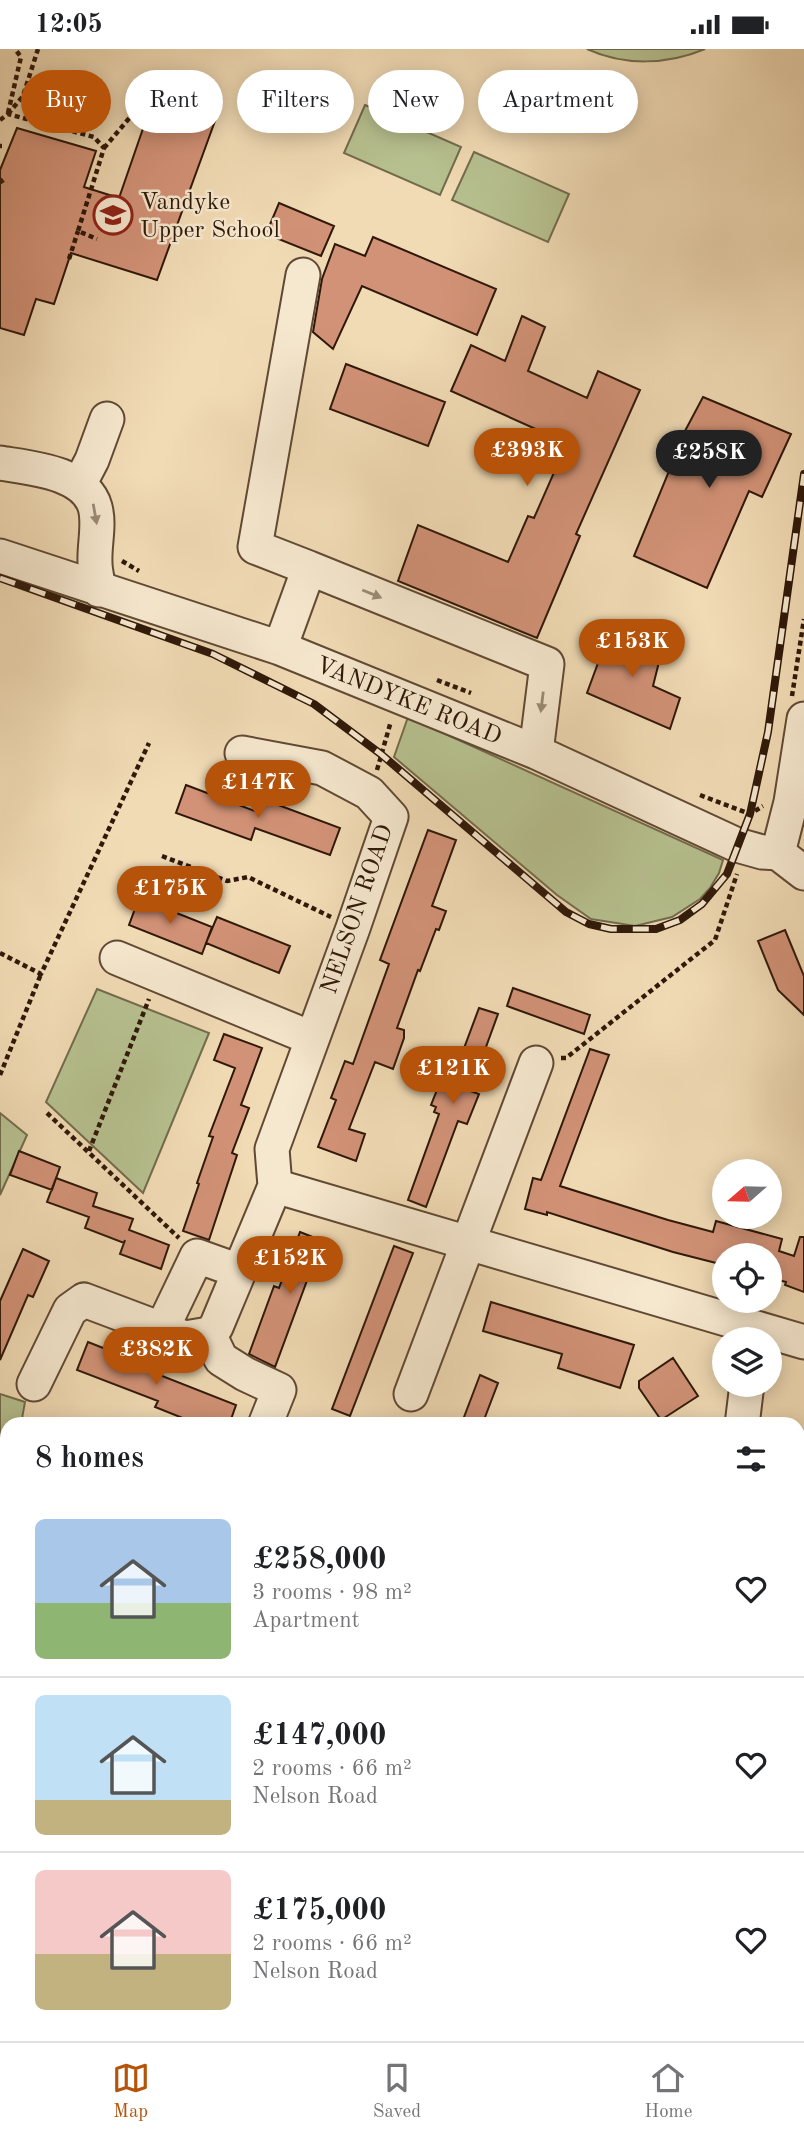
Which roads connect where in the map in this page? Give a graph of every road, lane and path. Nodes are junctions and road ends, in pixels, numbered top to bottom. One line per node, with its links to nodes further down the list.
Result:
1 (15, 49): 3 (path)
2 (38, 49): 3 (path)
3 (8, 114): 4 (path); 6 (path)
4 (0, 120)
5 (125, 123): 6 (path)
6 (104, 148): 7 (path)
7 (78, 231): 8 (path); 9 (path)
8 (97, 239)
9 (69, 259)
10 (303, 275): 16 (street)
11 (107, 419): 13 (street)
12 (0, 463): 13 (street)
13 (79, 485): 18 (street, one-way to 18)
14 (112, 555): 17 (path)
15 (0, 556): 18 (street, VANDYKE ROAD)
16 (309, 568): 20 (street); 26 (street, one-way to 26)
17 (144, 574)
18 (99, 590): 20 (street, VANDYKE ROAD)
19 (804, 619): 23 (path)
20 (280, 648): 26 (street, VANDYKE ROAD)
21 (429, 678): 22 (path)
22 (482, 698)
23 (798, 710): 32 (street)
24 (391, 719): 28 (path)
25 (149, 743): 38 (path)
26 (536, 752): 31 (street, VANDYKE ROAD)
27 (242, 753): 28 (street, NELSON ROAD)
28 (369, 793): 35 (street, NELSON ROAD)
29 (698, 794): 30 (path)
30 (770, 802)
31 (746, 847): 32 (street, VANDYKE ROAD); 41 (path)
32 (778, 853): 34 (street, VANDYKE ROAD)
33 (162, 856): 35 (path)
34 (804, 873)
35 (353, 928): 40 (street, NELSON ROAD)
36 (0, 953): 38 (path)
37 (117, 958): 39 (street)
38 (41, 974): 42 (path)
39 (159, 975): 40 (street); 44 (path)
40 (311, 1038): 45 (street, NELSON ROAD)
41 (536, 1063): 46 (street)
42 (0, 1075)
43 (47, 1113): 44 (path)
44 (89, 1151): 47 (path)
45 (275, 1186): 46 (street); 48 (street, NELSON ROAD)
46 (469, 1244): 49 (street); 55 (street)
47 (198, 1256): 48 (street); 50 (street)
48 (239, 1272): 51 (street, NELSON ROAD)
49 (736, 1327)
50 (162, 1329): 51 (street); 54 (street)
51 (209, 1334): 57 (street)
52 (782, 1338): 53 (street)
53 (804, 1342)
54 (34, 1384)
55 (411, 1394)
56 (745, 1397): 58 (street)
57 (268, 1417)
58 (743, 1417)

